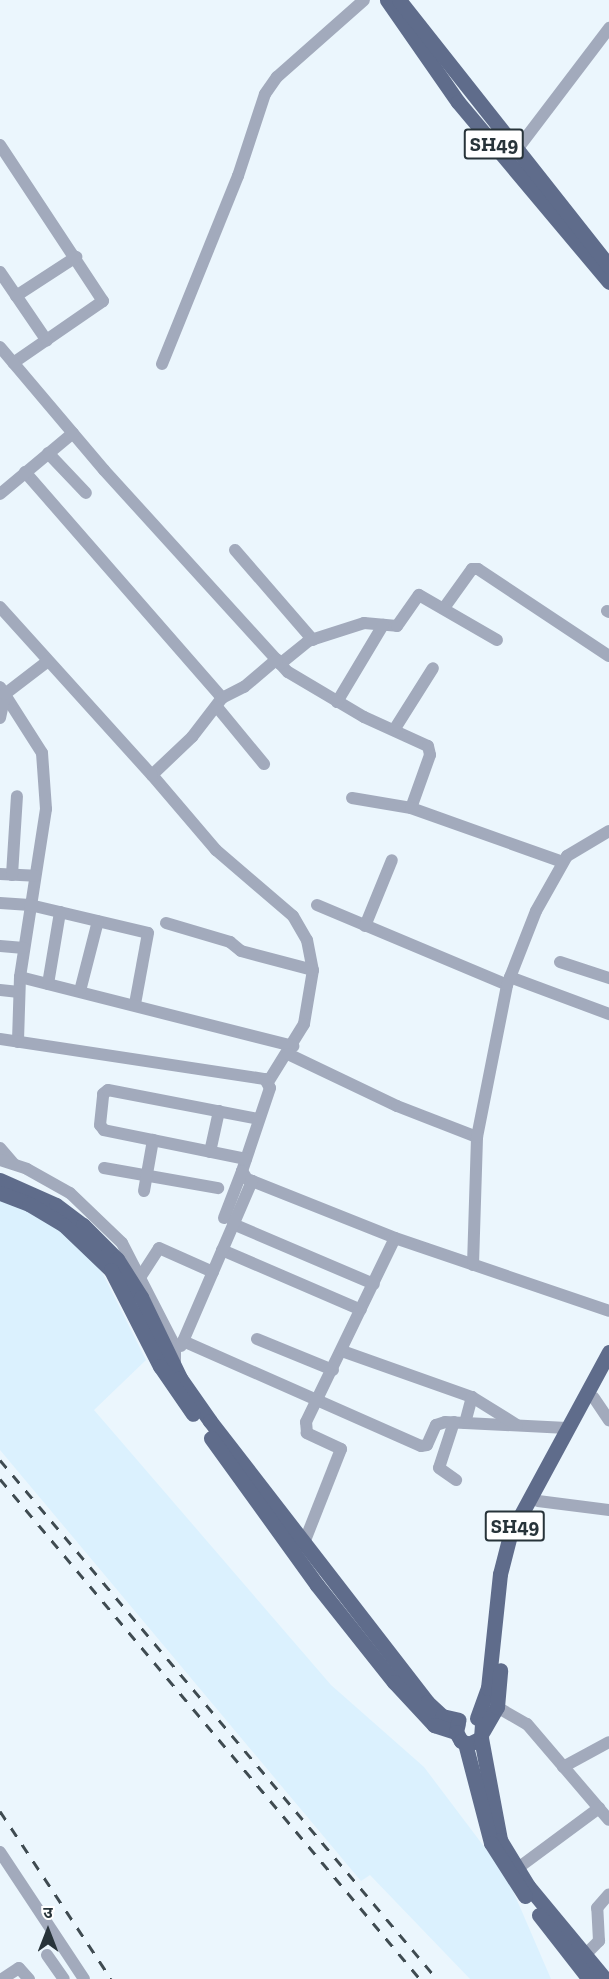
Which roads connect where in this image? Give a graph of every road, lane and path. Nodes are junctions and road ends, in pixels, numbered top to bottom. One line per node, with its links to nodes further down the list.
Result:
1 (364, 0): 14 (street)
2 (387, 0): 6 (main road, SH49)
3 (399, 0): 6 (main road, SH49)
4 (609, 28): 6 (street)
5 (0, 145): 7 (street)
6 (512, 156): 8 (main road, SH49); 10 (main road, SH49)
7 (76, 257): 11 (street); 12 (street)
8 (609, 266)
9 (0, 272): 11 (street)
10 (609, 282)
11 (16, 296): 12 (street)
12 (47, 342): 13 (street)
13 (4, 355): 15 (street)
14 (162, 364)
15 (73, 433): 16 (street); 28 (street)
16 (48, 453): 17 (street); 18 (street)
17 (25, 472): 19 (street); 32 (street)
18 (86, 493)
19 (0, 494)
20 (235, 550): 24 (street)
21 (0, 607): 27 (street)
22 (444, 608): 23 (street); 25 (street); 26 (street)
23 (383, 625): 24 (street); 31 (street)
24 (313, 640): 28 (street)
25 (497, 640)
26 (609, 656)
27 (48, 661): 30 (street); 36 (street)
28 (278, 662): 31 (street); 32 (street)
29 (433, 668): 34 (street)
30 (3, 690): 33 (street); 44 (street)
31 (337, 702): 34 (street)
32 (219, 703): 35 (street); 36 (street)
33 (0, 718)
34 (394, 730): 39 (street)
35 (264, 764)
36 (152, 775): 55 (street)
37 (17, 796): 43 (street)
38 (352, 798): 39 (street)
39 (411, 808): 42 (street)
40 (609, 831): 42 (street)
41 (392, 860): 51 (street)
42 (563, 862): 58 (street)
43 (6, 874): 44 (street)
44 (35, 876): 46 (street)
45 (0, 903): 46 (street)
46 (30, 905): 48 (street); 53 (street)
47 (317, 905): 51 (street)
48 (60, 912): 49 (street); 59 (street)
49 (98, 921): 62 (street); 63 (street)
50 (166, 923): 55 (street)
51 (365, 926): 58 (street)
52 (0, 946): 53 (street)
53 (24, 948): 57 (street)
54 (560, 962): 56 (street)
55 (313, 970): 67 (street)
56 (608, 976)
57 (20, 977): 59 (street); 61 (street)
58 (508, 982): 64 (street); 71 (street)
59 (48, 984): 62 (street)
60 (0, 990): 61 (street)
61 (19, 992): 66 (street)
62 (80, 992): 63 (street)
63 (135, 1004): 67 (street)
64 (609, 1014)
65 (0, 1039): 66 (street)
66 (18, 1042): 68 (street)
67 (291, 1050): 68 (street); 71 (street)
68 (268, 1082): 70 (street)
69 (219, 1111): 70 (street); 72 (street); 74 (street)
70 (258, 1119): 77 (street)
71 (477, 1137): 89 (street)
72 (153, 1140): 74 (street); 79 (street)
73 (0, 1148): 76 (street)
74 (210, 1152): 77 (street)
75 (0, 1160): 76 (street)
76 (15, 1165): 91 (street)
77 (244, 1165): 81 (street); 85 (street)
78 (104, 1168): 79 (street)
79 (146, 1175): 82 (street); 83 (street)
80 (0, 1180): 86 (main road)
81 (252, 1181): 85 (street); 87 (street)
82 (218, 1188)
83 (144, 1191)
84 (0, 1193): 86 (main road)
85 (228, 1221): 88 (street); 92 (street)
86 (79, 1229): 99 (main road); 109 (main road)
87 (395, 1238): 89 (street); 92 (street)
88 (222, 1250): 90 (street); 93 (street)
89 (473, 1265): 94 (street)
90 (213, 1272): 91 (street); 96 (street)
91 (141, 1276): 99 (street)
92 (374, 1284): 93 (street)
93 (361, 1310): 97 (street)
94 (609, 1311)
95 (257, 1339): 100 (street)
96 (183, 1341): 99 (street); 104 (street)
97 (342, 1351): 100 (street); 102 (street)
98 (609, 1352): 108 (main road, SH49)
99 (176, 1363): 109 (main road)
100 (333, 1370): 104 (street)
101 (609, 1371): 103 (main road, SH49)
102 (472, 1397): 106 (street); 107 (street)
103 (594, 1398): 105 (street); 111 (main road, SH49)
104 (318, 1401): 106 (street); 113 (street)
105 (609, 1420)
106 (459, 1422): 107 (street); 110 (street)
107 (518, 1425): 108 (street)
108 (567, 1428): 115 (main road, SH49)
109 (243, 1472): 113 (main road); 116 (main road)
110 (456, 1480)
111 (538, 1501): 112 (street); 114 (main road, SH49)
112 (609, 1510)
113 (304, 1543): 116 (main road)
114 (496, 1707): 115 (main road, SH49); 118 (street)
115 (480, 1729): 116 (main road); 116 (main road); 122 (main road)
116 (460, 1732): 130 (main road)
117 (609, 1742): 118 (street)
118 (563, 1767): 119 (street)
119 (599, 1808): 120 (street); 122 (street)
120 (609, 1820)
121 (0, 1852): 126 (street)
122 (518, 1868): 125 (main road)
123 (609, 1894): 125 (street)
124 (47, 1955): 129 (street)
125 (585, 1955): 131 (main road)
126 (81, 1974): 129 (street)
127 (2, 1979): 128 (street)
128 (29, 1979)
129 (66, 1979)
130 (589, 1979)
131 (605, 1979)

